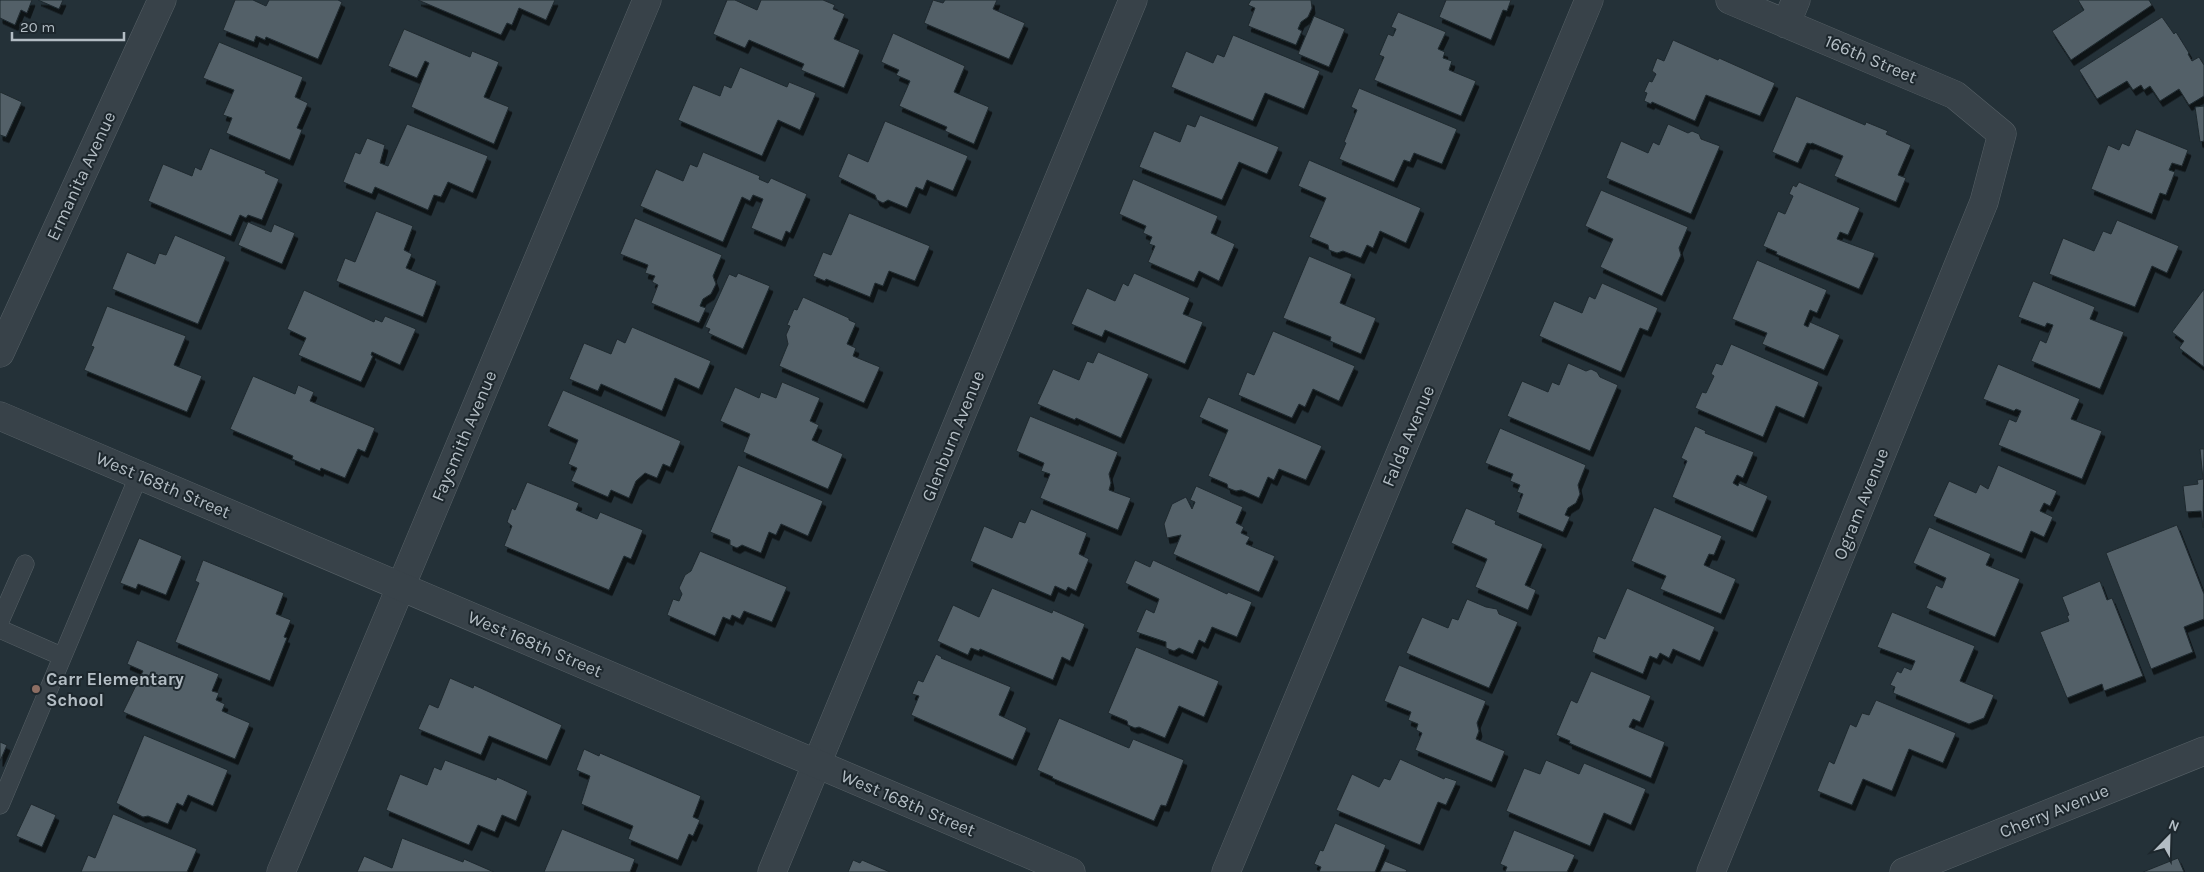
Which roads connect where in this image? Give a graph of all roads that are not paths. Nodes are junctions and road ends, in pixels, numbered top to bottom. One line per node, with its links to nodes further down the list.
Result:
1 (162, 0): 8 (street, Ermanita Avenue)
2 (647, 0): 12 (street, Faysmith Avenue)
3 (1133, 0): 17 (street, Glenburn Avenue)
4 (1589, 0): 22 (street, Falda Avenue)
5 (1730, 0): 6 (street, 166th Street)
6 (1791, 12): 7 (street, 166th Street)
7 (2002, 134): 23 (street, Ogram Avenue)
8 (0, 353)
9 (0, 416): 10 (street, West 168th Street)
10 (139, 475): 12 (street, West 168th Street); 15 (lane)
11 (25, 564): 13 (lane)
12 (400, 586): 17 (street, West 168th Street); 19 (street, Faysmith Avenue)
13 (0, 621)
14 (0, 628): 15 (lane)
15 (61, 656): 18 (lane)
16 (2204, 751): 24 (street, Cherry Avenue)
17 (818, 764): 20 (street, Glenburn Avenue); 21 (street, West 168th Street)
18 (0, 805)
19 (281, 872)
20 (772, 872)
21 (1070, 872)
22 (1226, 872)
23 (1712, 872)
24 (1904, 872)

